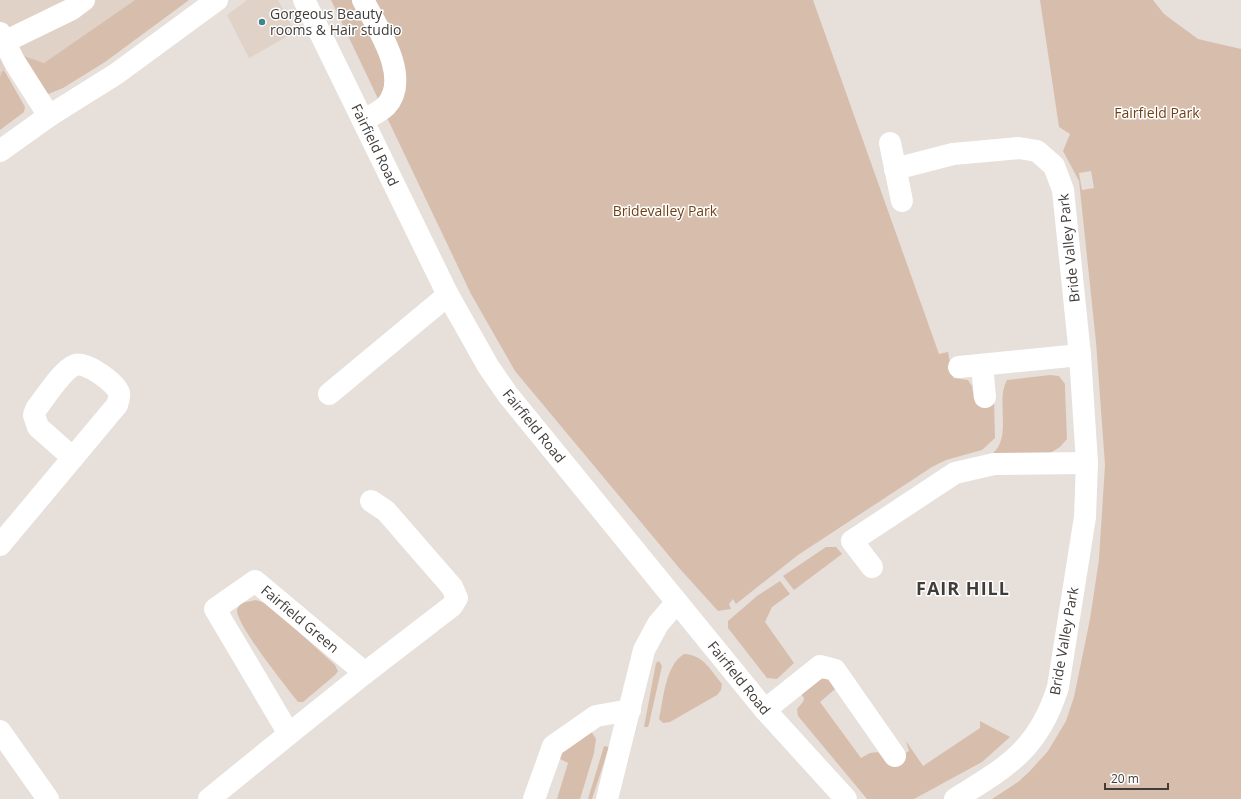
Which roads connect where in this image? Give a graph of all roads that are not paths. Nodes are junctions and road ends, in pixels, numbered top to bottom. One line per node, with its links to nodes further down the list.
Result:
1 (84, 0): 5 (street)
2 (217, 0): 6 (street)
3 (304, 0): 7 (street, Fairfield Road)
4 (363, 0): 7 (street)
5 (2, 37): 6 (street)
6 (49, 116): 9 (street)
7 (363, 120): 12 (street, Fairfield Road)
8 (890, 143): 10 (street)
9 (0, 151)
10 (895, 169): 11 (street); 13 (street, Bride Valley Park)
11 (902, 201)
12 (448, 295): 16 (street); 23 (street, Fairfield Road)
13 (1080, 355): 14 (street); 19 (street, Bride Valley Park)
14 (982, 365): 15 (street); 17 (street)
15 (959, 367)
16 (329, 394)
17 (984, 397)
18 (73, 458): 21 (street)
19 (1087, 463): 22 (street); 35 (street, Bride Valley Park)
20 (371, 501): 24 (street)
21 (0, 545)
22 (872, 567)
23 (677, 602): 25 (street); 26 (street, Fairfield Road)
24 (365, 673): 28 (street); 28 (street, Fairfield Green)
25 (630, 710): 32 (street); 33 (street)
26 (765, 710): 29 (street); 34 (street, Fairfield Road)
27 (0, 731): 30 (street)
28 (288, 734): 31 (street)
29 (895, 756)
30 (48, 799)
31 (209, 799)
32 (534, 799)
33 (607, 799)
34 (846, 799)
35 (955, 799)

